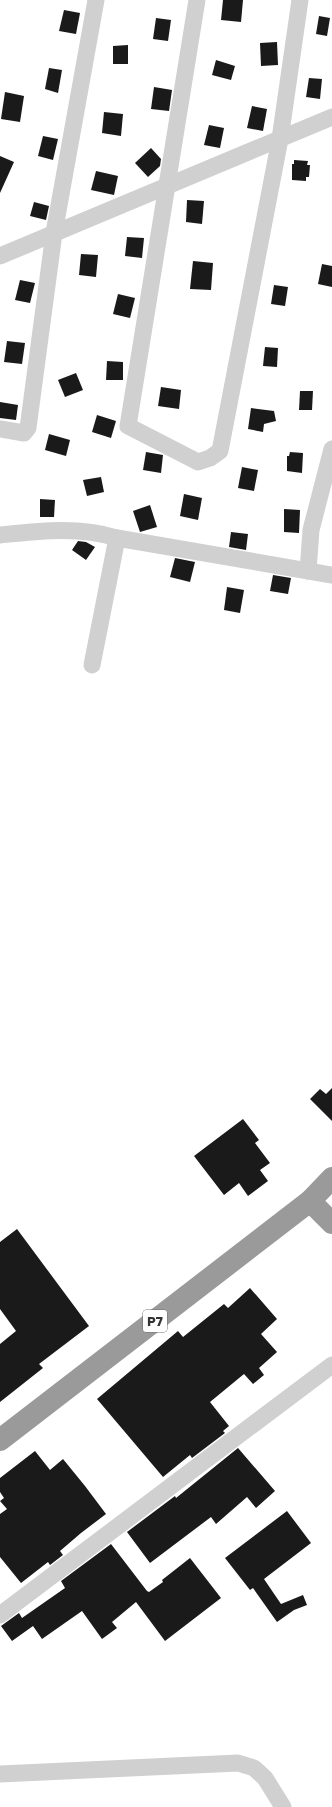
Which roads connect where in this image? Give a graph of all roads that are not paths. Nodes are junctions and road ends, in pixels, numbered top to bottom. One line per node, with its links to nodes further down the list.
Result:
1 (96, 0): 7 (street)
2 (197, 0): 6 (street)
3 (300, 0): 5 (street)
4 (332, 117): 5 (street)
5 (280, 139): 6 (street); 6 (street)
6 (166, 186): 7 (street)
7 (54, 233): 8 (street); 9 (street)
8 (0, 256)
9 (0, 429)
10 (332, 449): 13 (street)
11 (0, 535): 12 (street)
12 (117, 538): 13 (street); 15 (street)
13 (308, 571): 14 (street)
14 (332, 575)
15 (92, 665)
16 (332, 1178): 17 (highway, P7)
17 (310, 1201): 18 (highway); 20 (highway, P7)
18 (332, 1223)
19 (332, 1365): 21 (street)
20 (0, 1440)
21 (0, 1615)
22 (0, 1774): 23 (street)
23 (283, 1807)

